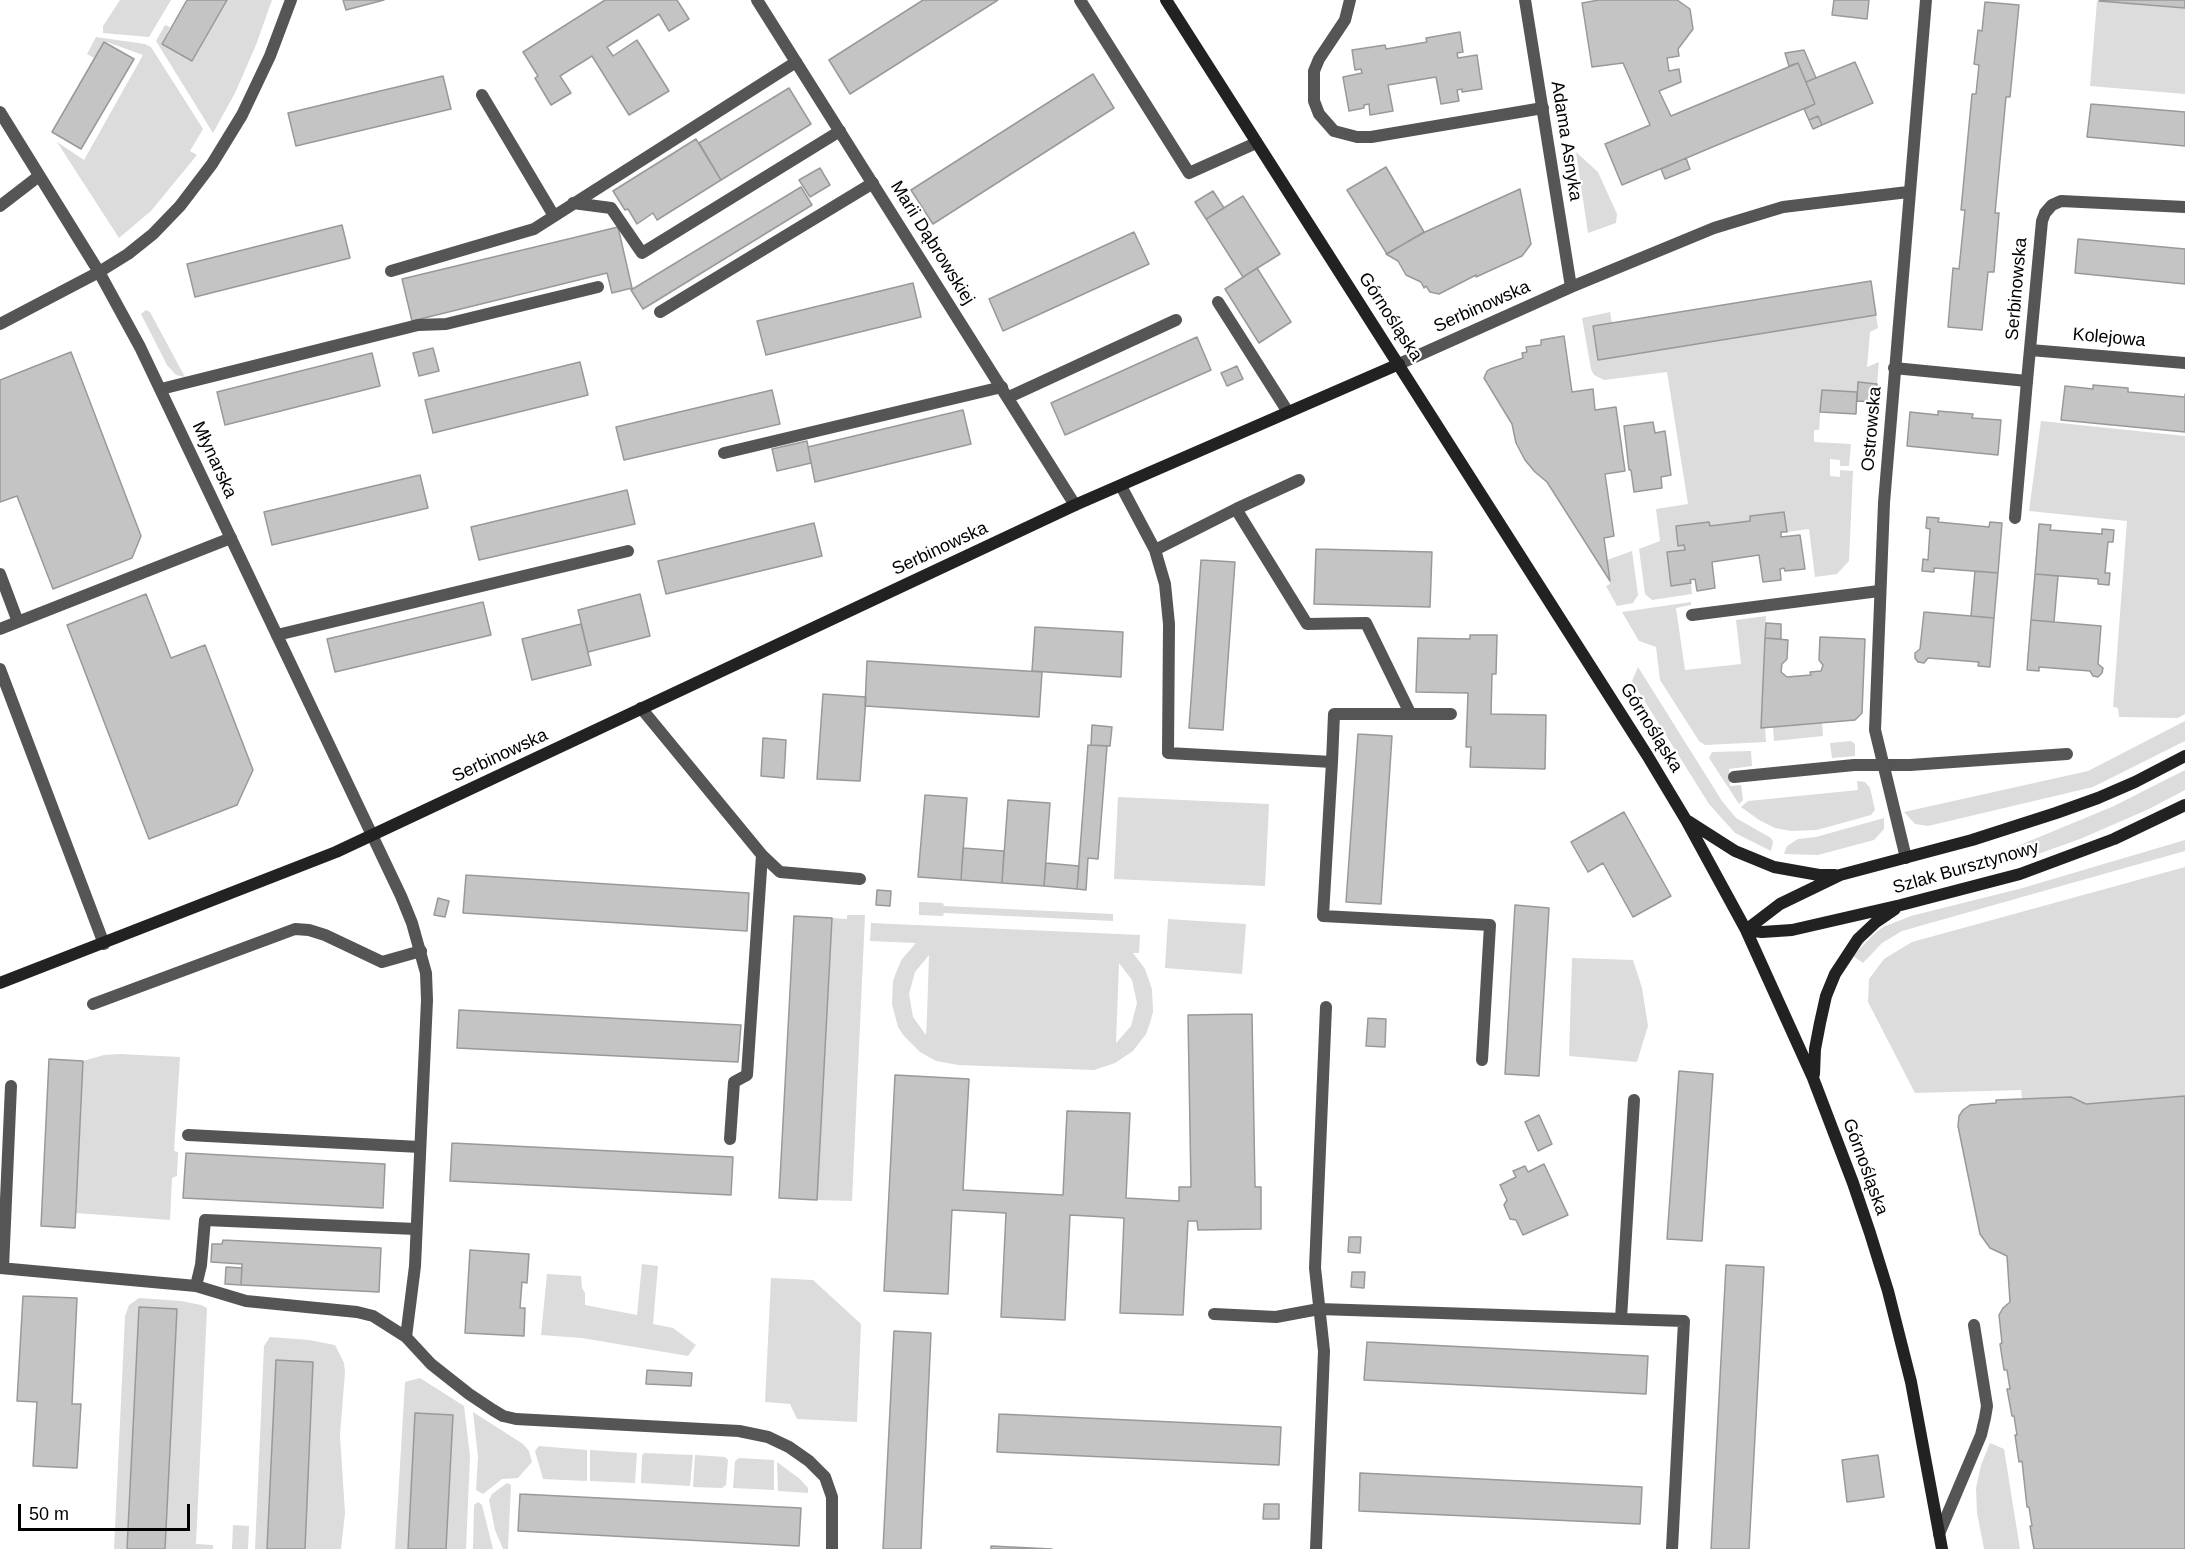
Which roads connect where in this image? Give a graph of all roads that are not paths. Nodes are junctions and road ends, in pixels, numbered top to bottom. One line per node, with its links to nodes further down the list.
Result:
1 (291, 0): 22 (street)
2 (757, 0): 8 (street, Marii Dąbrowskiej)
3 (1080, 0): 13 (street)
4 (1166, 0): 13 (street, Górnośląska)
5 (1350, 0): 10 (street)
6 (1525, 0): 10 (street, Adama Asnyka)
7 (1926, 0): 16 (street, Ostrowska)
8 (796, 62): 12 (street, Marii Dąbrowskiej); 17 (street)
9 (482, 95): 20 (street)
10 (1543, 108): 24 (street, Adama Asnyka)
11 (0, 112): 14 (street, Młynarska)
12 (840, 131): 15 (street, Marii Dąbrowskiej); 17 (street)
13 (1256, 143): 31 (street, Górnośląska)
14 (39, 176): 18 (street); 22 (street, Młynarska)
15 (873, 183): 26 (street); 35 (street, Marii Dąbrowskiej)
16 (1908, 192): 24 (street, Serbinowska); 32 (street, Ostrowska)
17 (573, 203): 20 (street)
18 (0, 206)
19 (2185, 207): 29 (street, Serbinowska)
20 (554, 216): 21 (street)
21 (391, 271)
22 (99, 272): 28 (street); 34 (street, Młynarska)
23 (598, 287): 34 (street)
24 (1570, 287): 31 (street, Serbinowska)
25 (1218, 302): 36 (street)
26 (660, 312)
27 (1176, 320): 35 (street)
28 (0, 324)
29 (2030, 350): 30 (street, Kolejowa); 33 (street, Serbinowska)
30 (2185, 363)
31 (1399, 364): 36 (street, Serbinowska); 62 (street, Górnośląska)
32 (1894, 368): 33 (street); 47 (street, Ostrowska)
33 (2027, 381): 42 (street, Serbinowska)
34 (161, 389): 43 (street, Młynarska)
35 (1006, 392): 37 (street); 40 (street, Marii Dąbrowskiej)
36 (1288, 412): 39 (street, Serbinowska)
37 (724, 453)
38 (1299, 480): 41 (street)
39 (1121, 486): 40 (street, Serbinowska); 44 (street)
40 (1076, 505): 53 (street, Serbinowska)
41 (1236, 508): 44 (street); 54 (street)
42 (2015, 518)
43 (231, 538): 49 (street); 51 (street, Młynarska)
44 (1155, 550): 58 (street)
45 (628, 551): 51 (street)
46 (0, 574): 49 (street)
47 (1879, 591): 48 (street); 59 (street, Ostrowska)
48 (1692, 615)
49 (18, 622): 50 (street)
50 (0, 628)
51 (277, 636): 63 (street, Młynarska)
52 (0, 669): 70 (street)
53 (641, 708): 63 (street, Serbinowska); 64 (street)
54 (1410, 713): 55 (street); 58 (street)
55 (1451, 714)
56 (2067, 754): 59 (street)
57 (2185, 756): 65 (street, Szlak Bursztynowy)
58 (1332, 762): 75 (street)
59 (1882, 765): 60 (street); 65 (street, Ostrowska)
60 (1734, 777)
61 (2185, 805): 68 (street, Szlak Bursztynowy)
62 (1686, 820): 66 (street); 69 (street, Górnośląska)
63 (372, 836): 70 (street, Serbinowska); 71 (street, Młynarska)
64 (762, 855): 67 (street); 80 (street)
65 (1906, 858): 66 (street, Szlak Bursztynowy)
66 (1840, 875): 69 (street)
67 (860, 879)
68 (1901, 905): 69 (street, Szlak Bursztynowy); 76 (street)
69 (1746, 930): 76 (street, Górnośląska)
70 (104, 944): 72 (street, Serbinowska)
71 (421, 951): 73 (street); 81 (street, Młynarska)
72 (0, 983)
73 (93, 1004)
74 (1326, 1007): 85 (street)
75 (1482, 1060)
76 (1813, 1078): 90 (street, Górnośląska)
77 (11, 1086): 83 (street)
78 (1634, 1100): 87 (street)
79 (188, 1136): 81 (street)
80 (730, 1139)
81 (420, 1147): 82 (street, Młynarska)
82 (416, 1229): 84 (street); 89 (street, Młynarska)
83 (2, 1268): 84 (street)
84 (196, 1286): 89 (street)
85 (1319, 1309): 86 (street); 87 (street); 92 (street)
86 (1214, 1314)
87 (1622, 1319): 93 (street)
88 (1974, 1325): 90 (street)
89 (406, 1337): 91 (street)
90 (1939, 1534): 94 (street, Górnośląska)
91 (832, 1549)
92 (1316, 1549)
93 (1672, 1549)
94 (1942, 1549)

